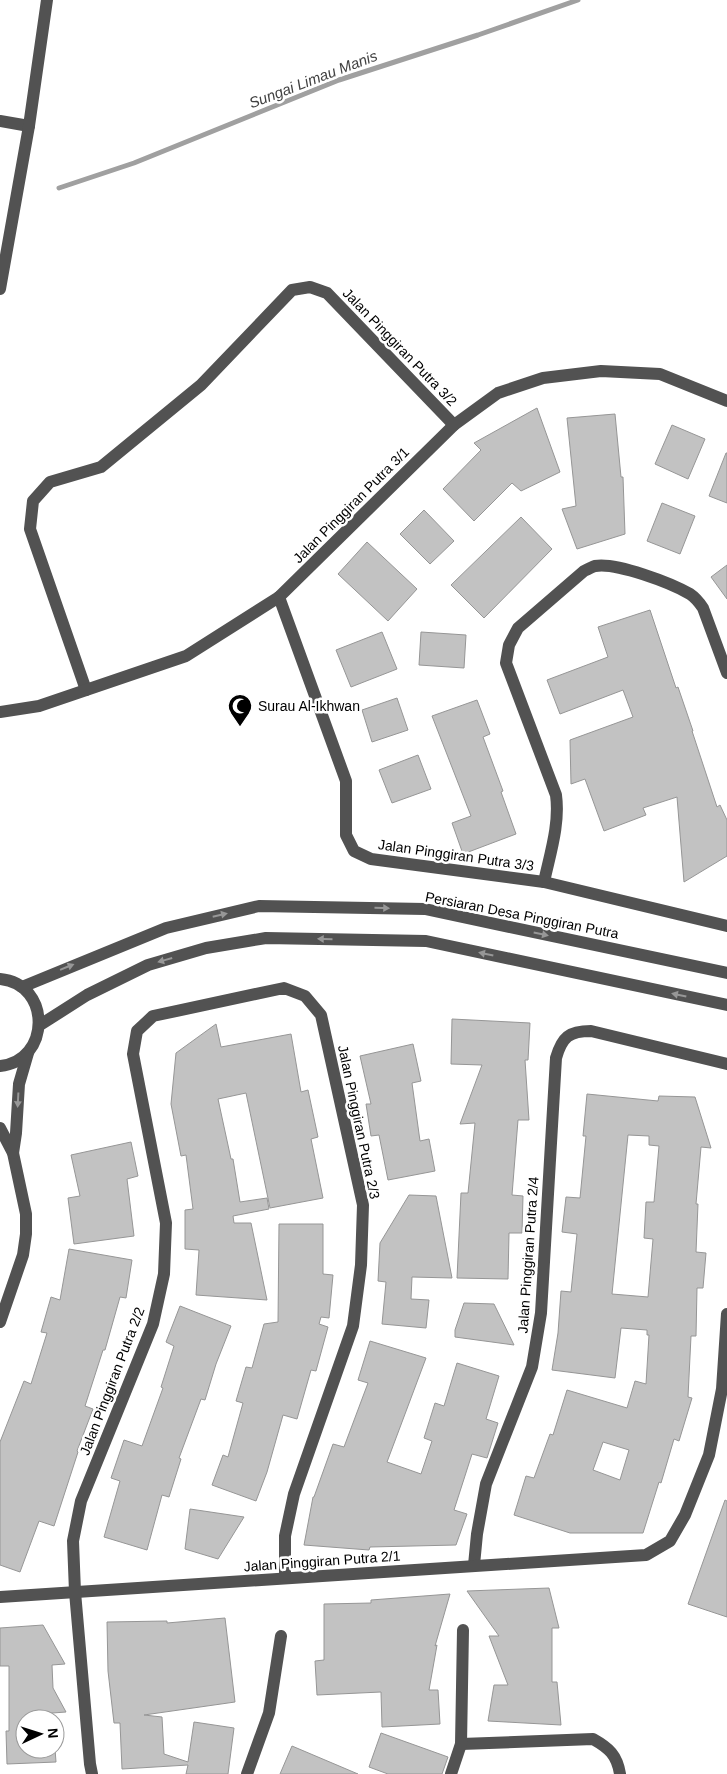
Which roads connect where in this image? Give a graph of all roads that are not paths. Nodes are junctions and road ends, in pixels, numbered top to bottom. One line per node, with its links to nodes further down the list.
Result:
1 (47, 0): 3 (street)
2 (0, 121): 3 (street)
3 (29, 126): 4 (street)
4 (0, 289)
5 (727, 401): 6 (street, Jalan Pinggiran Putra 3/1)
6 (454, 424): 7 (street, Jalan Pinggiran Putra 3/1); 9 (street, Jalan Pinggiran Putra 3/2)
7 (279, 596): 9 (street, Jalan Pinggiran Putra 3/1); 11 (street, Jalan Pinggiran Putra 3/3)
8 (727, 673): 11 (street)
9 (86, 690): 10 (street, Jalan Pinggiran Putra 3/1)
10 (0, 712)
11 (544, 882): 12 (street, Jalan Pinggiran Putra 3/3)
12 (727, 926)
13 (0, 966): 15 (street)
14 (727, 973): 16 (street, Persiaran Desa Pinggiran Putra, one-way to 14)
15 (3, 979): 16 (street)
16 (22, 987): 19 (street)
17 (219, 1002): 28 (street, Jalan Pinggiran Putra 2/3); 29 (street, Jalan Pinggiran Putra 2/2)
18 (727, 1005): 19 (street, one-way to 19)
19 (40, 1025): 20 (street)
20 (28, 1053): 22 (street); 24 (street, one-way to 24)
21 (727, 1064): 27 (street, Jalan Pinggiran Putra 2/4)
22 (0, 1066)
23 (0, 1128): 24 (street)
24 (13, 1153): 26 (street)
25 (727, 1314): 27 (street, Jalan Pinggiran Putra 2/1)
26 (0, 1322)
27 (474, 1565): 28 (street, Jalan Pinggiran Putra 2/1)
28 (285, 1578): 29 (street, Jalan Pinggiran Putra 2/1)
29 (75, 1592): 30 (street, Jalan Pinggiran Putra 2/1); 34 (street, Jalan Pinggiran Putra 2/2)
30 (0, 1597)
31 (463, 1630): 33 (street)
32 (281, 1636): 35 (street)
33 (461, 1744): 36 (street); 37 (street)
34 (92, 1774)
35 (246, 1774)
36 (451, 1774)
37 (620, 1774)

